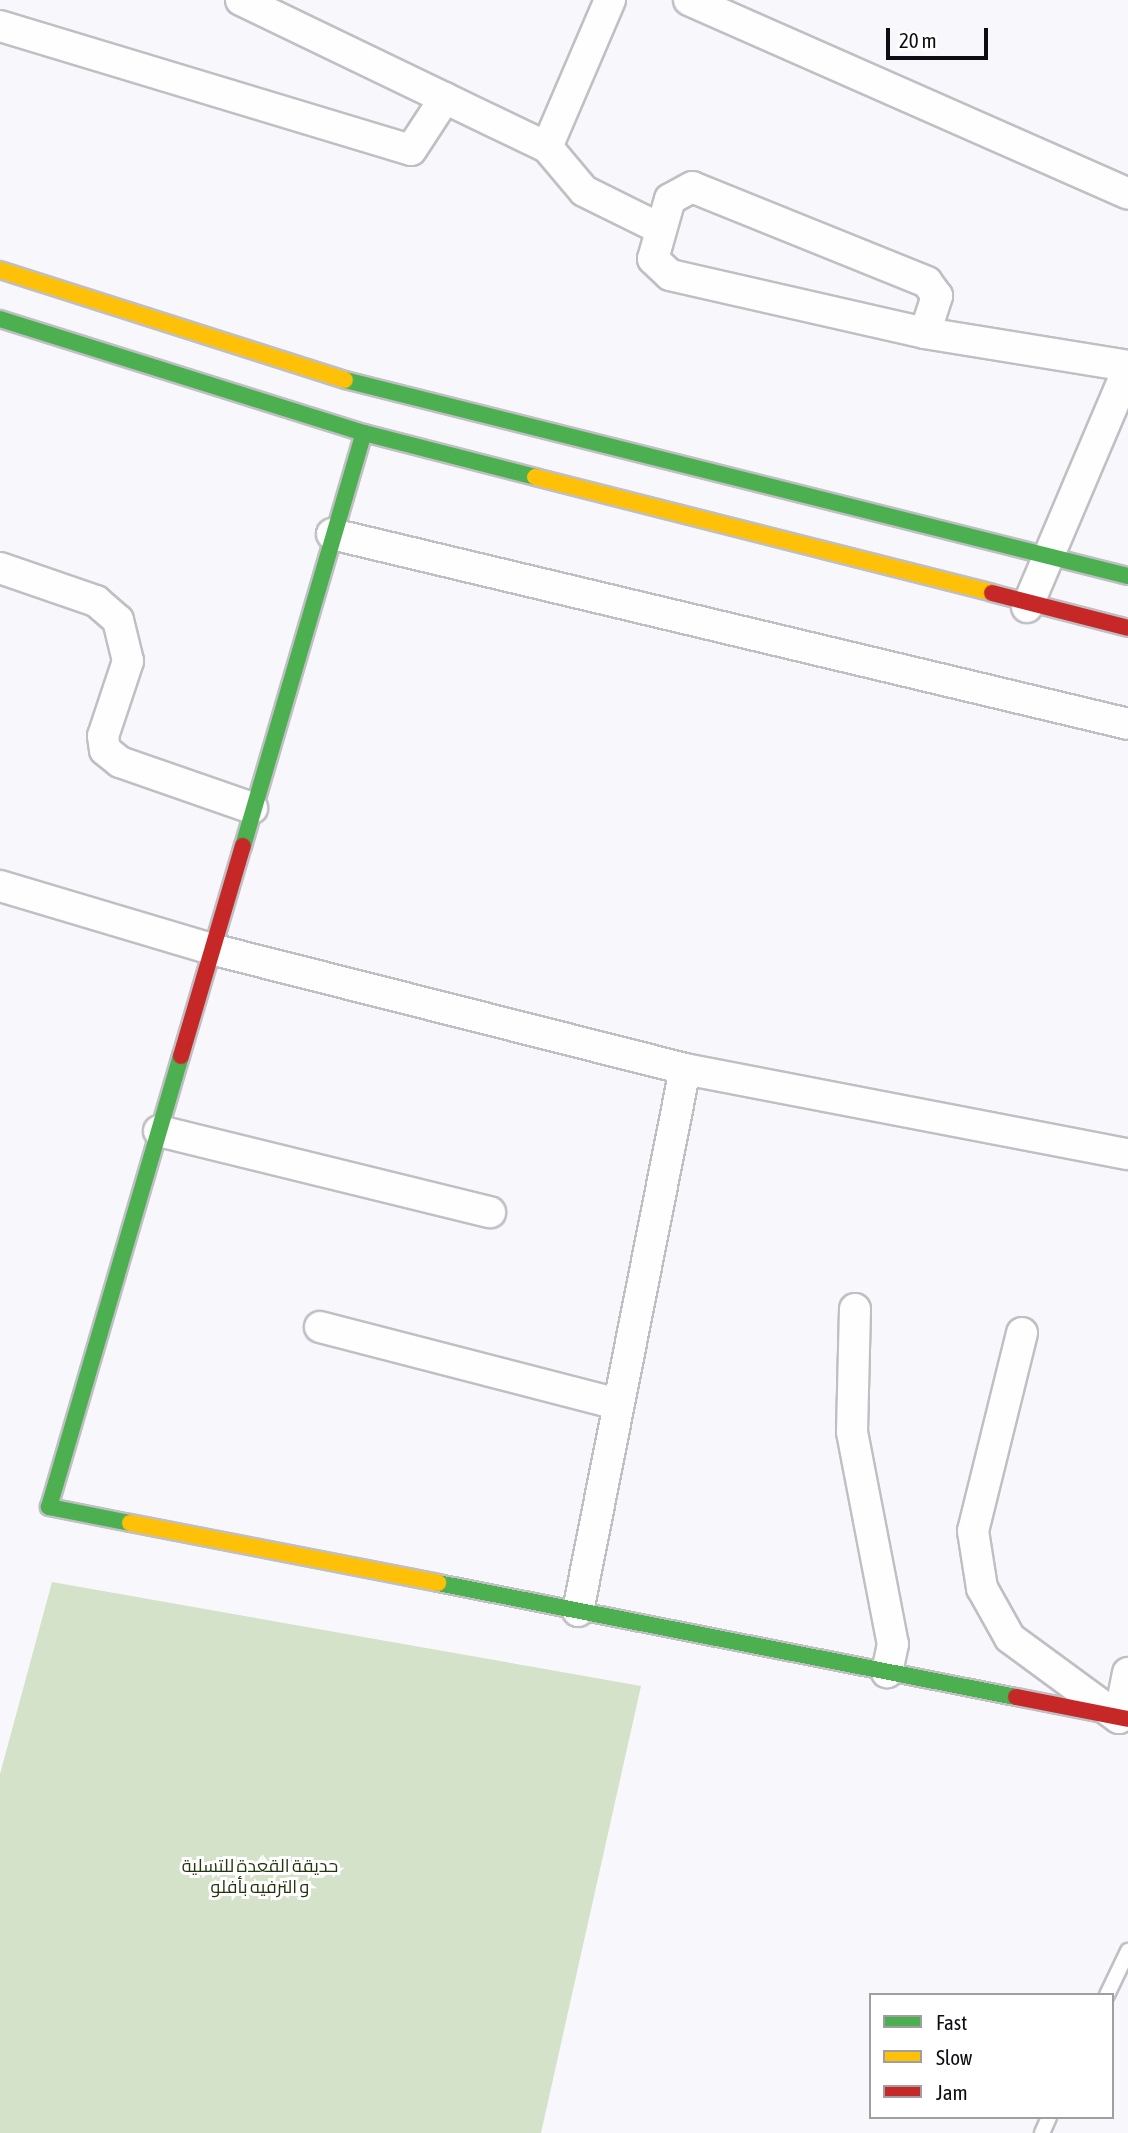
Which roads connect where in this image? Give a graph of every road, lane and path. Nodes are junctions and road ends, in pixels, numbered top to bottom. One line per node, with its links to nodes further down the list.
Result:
1 (241, 0): 5 (street)
2 (610, 0): 6 (street)
3 (689, 0): 7 (street)
4 (0, 26): 5 (street)
5 (445, 97): 6 (street)
6 (547, 147): 8 (street)
7 (1128, 194)
8 (662, 229): 11 (street); 11 (street)
9 (0, 270): 15 (main road)
10 (0, 319): 13 (main road)
11 (925, 332): 12 (street)
12 (1128, 367): 15 (street)
13 (364, 433): 14 (main road); 18 (main road)
14 (332, 534): 20 (street); 21 (main road)
15 (1044, 556): 17 (main road); 18 (street)
16 (0, 568): 21 (street)
17 (1128, 576)
18 (1027, 607): 19 (main road)
19 (1128, 628)
20 (1128, 724)
21 (253, 808): 23 (main road)
22 (0, 886): 23 (street)
23 (211, 949): 24 (street); 25 (main road)
24 (685, 1069): 26 (street); 31 (street)
25 (159, 1131): 27 (street); 32 (main road)
26 (1128, 1154)
27 (490, 1212)
28 (855, 1309): 33 (street)
29 (320, 1327): 31 (street)
30 (1022, 1333): 35 (street)
31 (618, 1404): 32 (street)
32 (578, 1611): 33 (main road)
33 (887, 1672): 35 (main road)
34 (1128, 1673): 35 (street)
35 (1123, 1718)
36 (1128, 1951): 37 (lane)
37 (1108, 1993)

